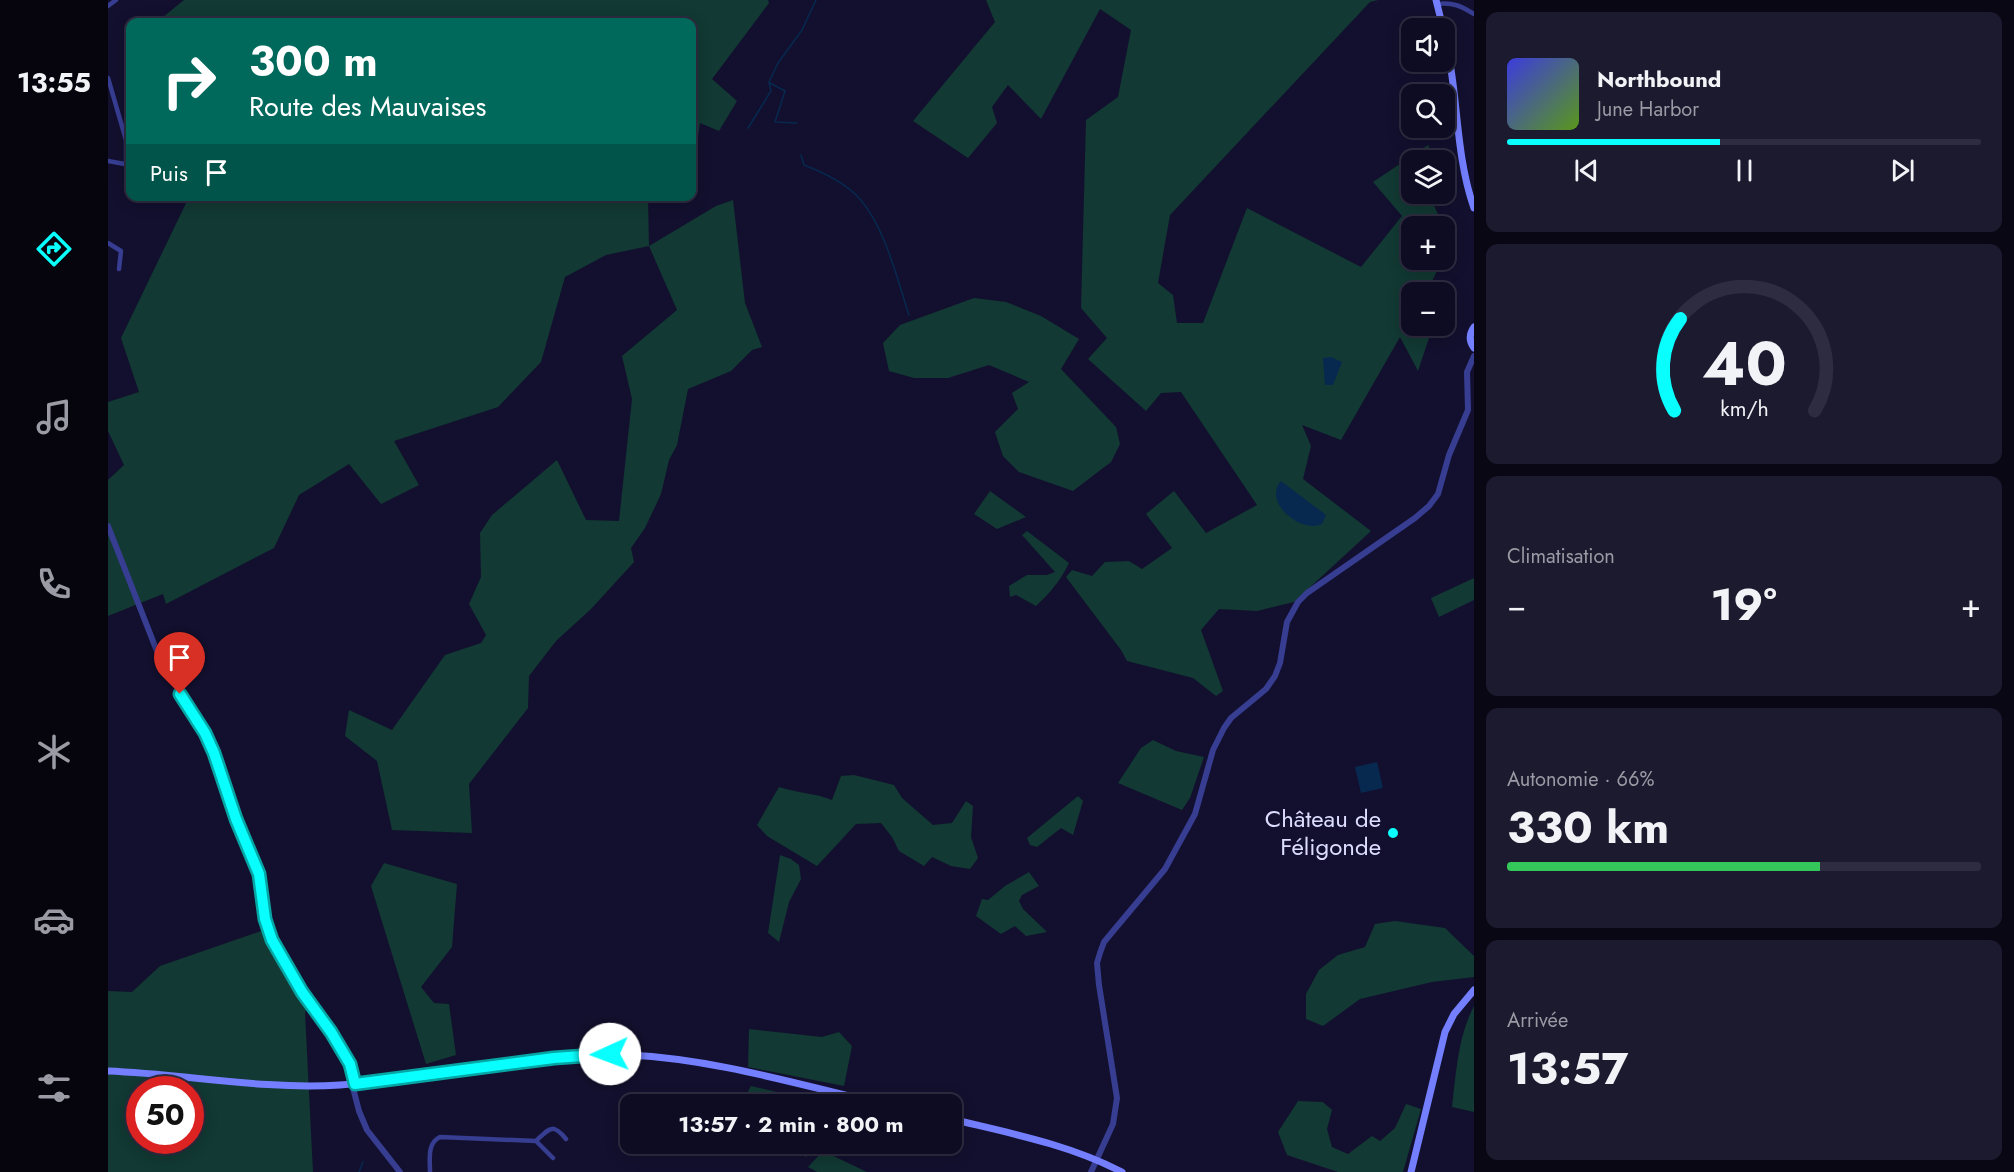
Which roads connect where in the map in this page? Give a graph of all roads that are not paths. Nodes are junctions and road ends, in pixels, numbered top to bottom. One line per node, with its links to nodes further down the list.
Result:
1 (116, 0): 3 (street)
2 (1437, 2): 4 (street); 5 (main road)
3 (108, 6)
4 (1474, 14)
5 (1441, 18)
6 (1451, 72): 11 (main road)
7 (108, 78): 8 (street)
8 (126, 140)
9 (108, 161): 10 (street)
10 (126, 165)
11 (1474, 208)
12 (108, 243): 13 (street)
13 (119, 269)
14 (1474, 327): 15 (main road)
15 (1474, 348)
16 (1474, 356): 26 (street)
17 (108, 526): 20 (street)
18 (1474, 990): 31 (main road)
19 (108, 1071): 20 (main road)
20 (353, 1084): 21 (main road); 27 (street)
21 (839, 1094)
22 (962, 1122): 26 (main road)
23 (566, 1139): 24 (street)
24 (536, 1142): 25 (street); 28 (street)
25 (553, 1158)
26 (1096, 1160): 29 (street); 30 (main road)
27 (400, 1172)
28 (430, 1172)
29 (1091, 1172)
30 (1122, 1172)
31 (1411, 1172)

